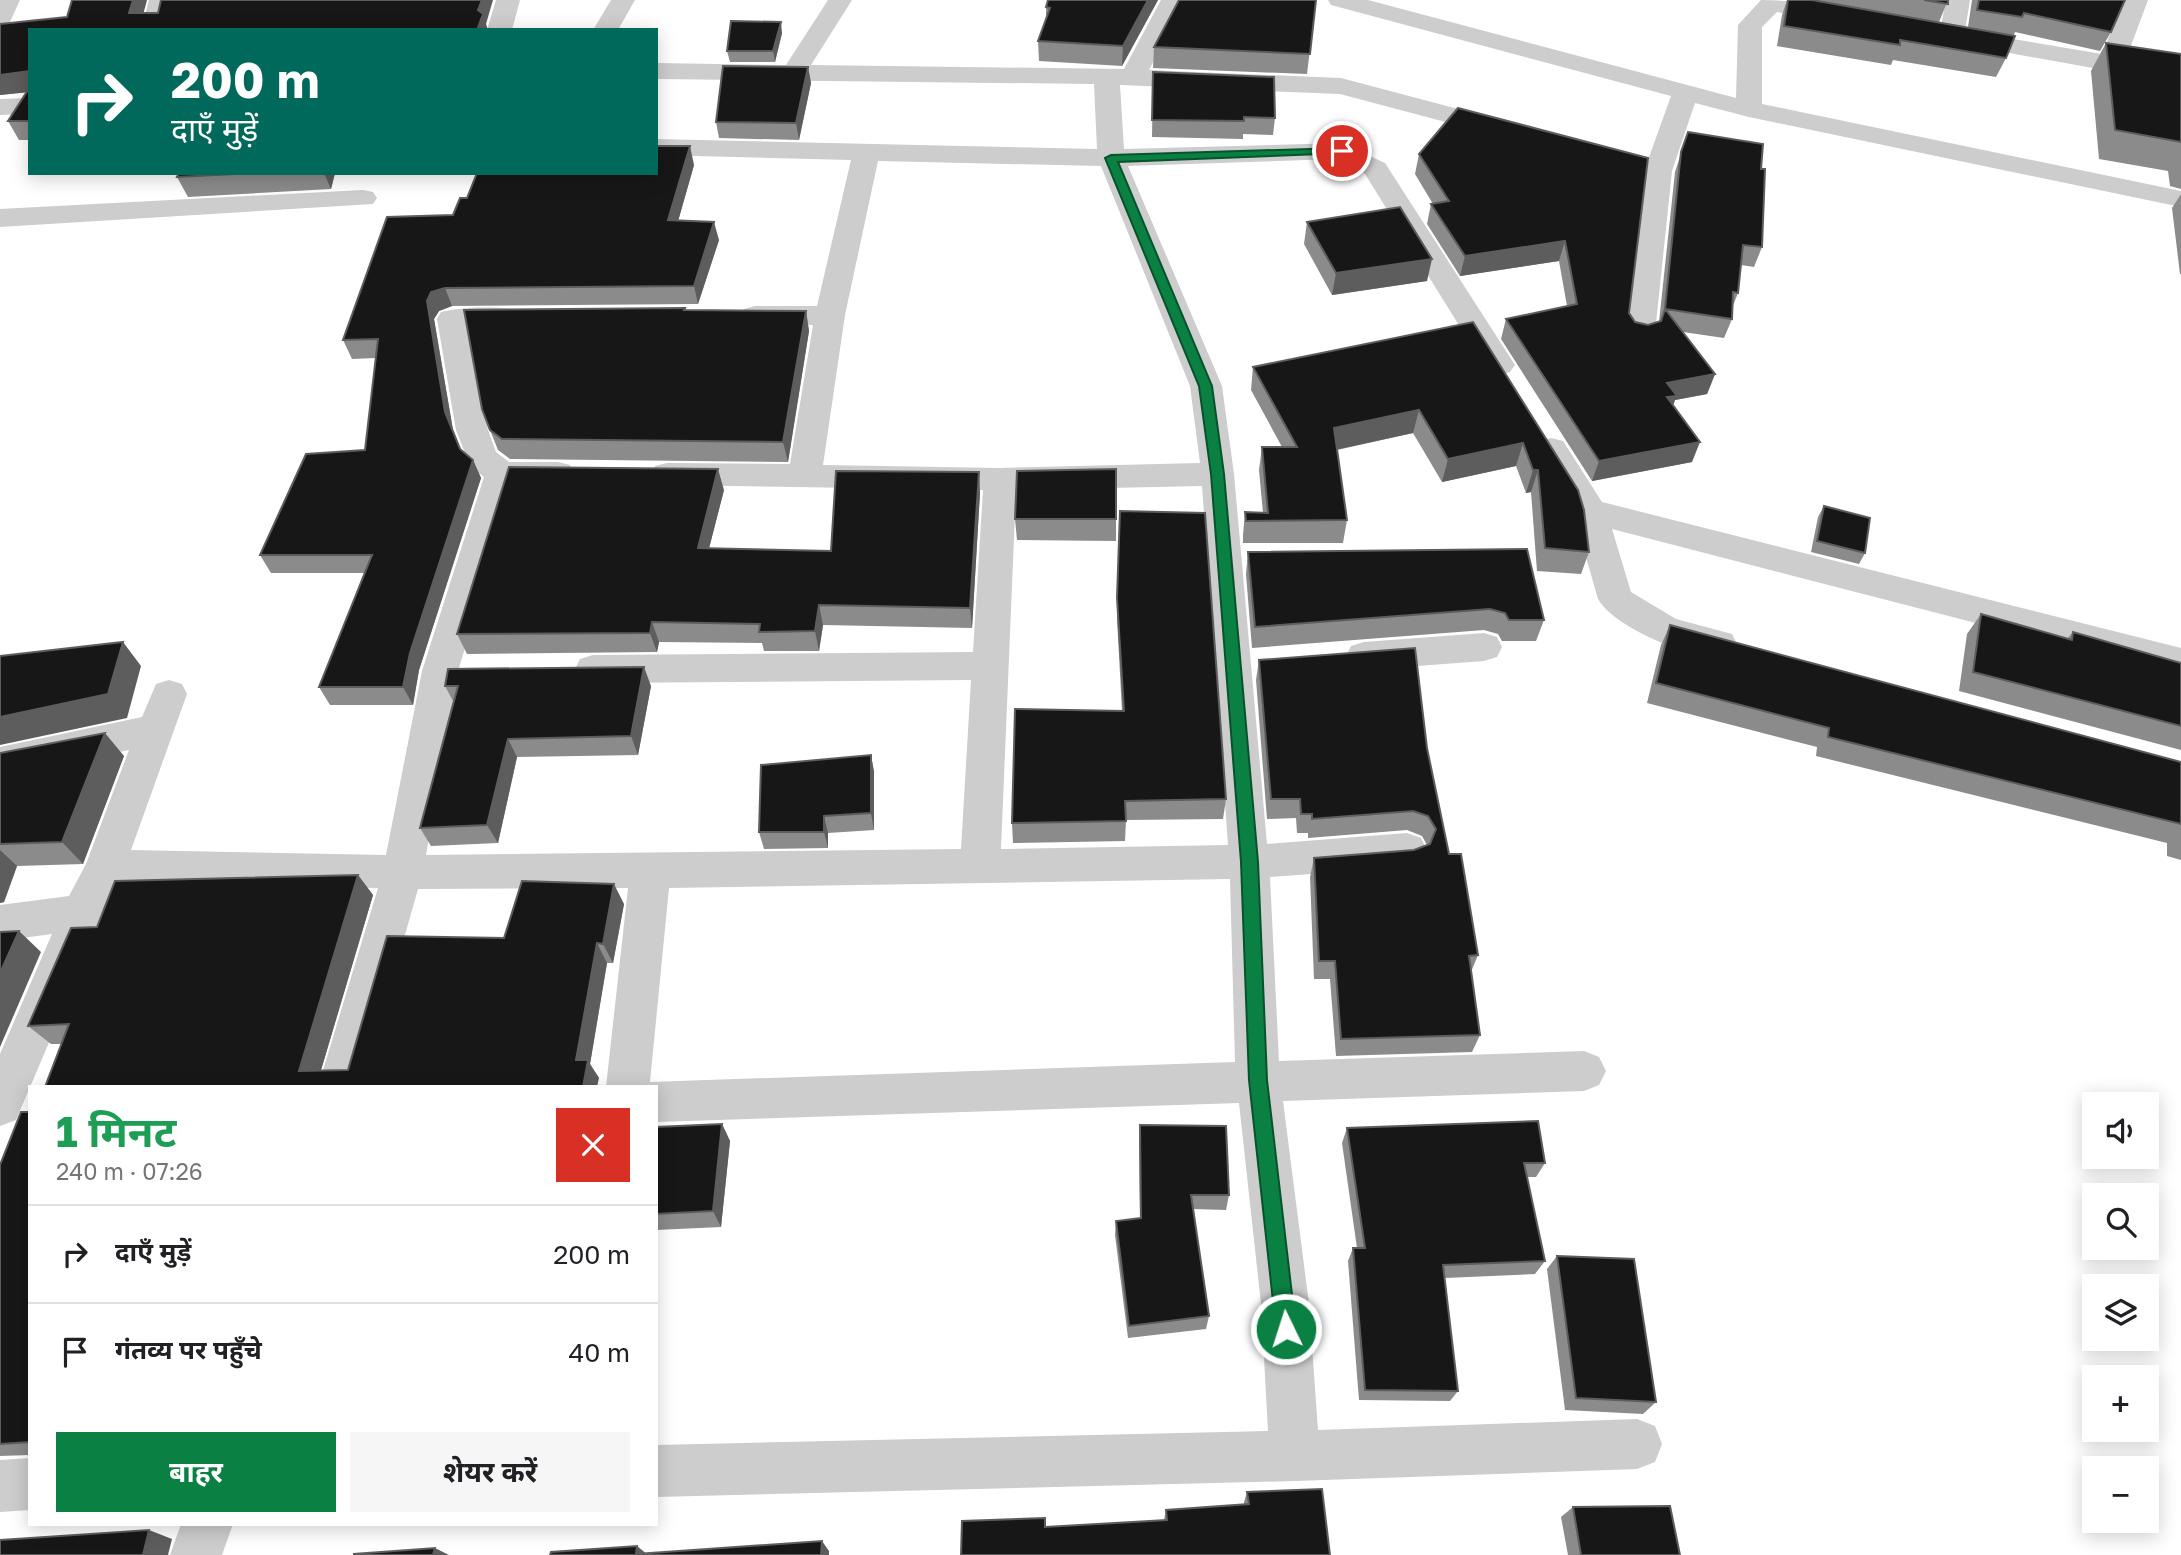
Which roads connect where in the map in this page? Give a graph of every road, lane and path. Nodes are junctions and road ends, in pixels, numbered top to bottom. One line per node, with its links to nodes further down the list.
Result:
1 (8, 0): 10 (street)
2 (161, 0): 12 (street)
3 (508, 0): 13 (street)
4 (623, 0): 14 (street)
5 (840, 0): 19 (street)
6 (1173, 0): 20 (street)
7 (1340, 0): 22 (street)
8 (1958, 0): 16 (street)
9 (2136, 0): 17 (street)
10 (0, 19)
11 (1861, 20): 25 (street)
12 (154, 28)
13 (500, 28)
14 (606, 28)
15 (1926, 31): 16 (street)
16 (1952, 36): 17 (street)
17 (2111, 64): 21 (street)
18 (658, 71): 19 (street)
19 (796, 71): 20 (street)
20 (1120, 76): 26 (street); 30 (street)
21 (2181, 76)
22 (1685, 93): 25 (street); 31 (street)
23 (28, 106): 24 (street)
24 (0, 107)
25 (1749, 109): 33 (street)
26 (1526, 135)
27 (658, 147): 29 (street)
28 (1578, 150): 31 (street)
29 (866, 152): 30 (street); 35 (street)
30 (1111, 158): 39 (street); 44 (street)
31 (1658, 171): 38 (street)
32 (363, 198): 34 (street)
33 (2181, 199)
34 (0, 218)
35 (830, 316): 36 (street); 45 (street)
36 (722, 317)
37 (547, 318): 41 (street)
38 (1640, 332)
39 (1516, 393)
40 (1538, 428): 47 (street)
41 (502, 473): 42 (street); 57 (street)
42 (584, 473)
43 (640, 474): 45 (street)
44 (1218, 474): 46 (street); 54 (street)
45 (805, 475): 46 (street)
46 (1000, 478): 53 (street)
47 (1590, 511): 49 (street); 51 (street)
48 (1484, 647): 50 (street)
49 (1744, 651)
50 (1326, 659)
51 (2181, 662)
52 (1273, 663): 54 (street)
53 (990, 666): 56 (street); 61 (street)
54 (1233, 666): 60 (street)
55 (481, 670): 57 (street)
56 (564, 670)
57 (440, 671): 64 (street)
58 (0, 762): 62 (street)
59 (1407, 850): 60 (street)
60 (1249, 862): 61 (street); 68 (street)
61 (980, 865): 63 (street)
62 (104, 866): 64 (street); 65 (street)
63 (650, 871): 64 (street); 70 (street)
64 (403, 872): 69 (street)
65 (82, 912): 66 (street); 72 (street)
66 (0, 923)
67 (1584, 1071): 68 (street)
68 (1258, 1080): 71 (street); 74 (street)
69 (341, 1085)
70 (628, 1085)
71 (658, 1101)
72 (0, 1105)
73 (1637, 1444): 74 (street)
74 (1295, 1456): 75 (street)
75 (658, 1471)
76 (28, 1483): 77 (street)
77 (0, 1486)
78 (206, 1526): 79 (street)
79 (196, 1555)

